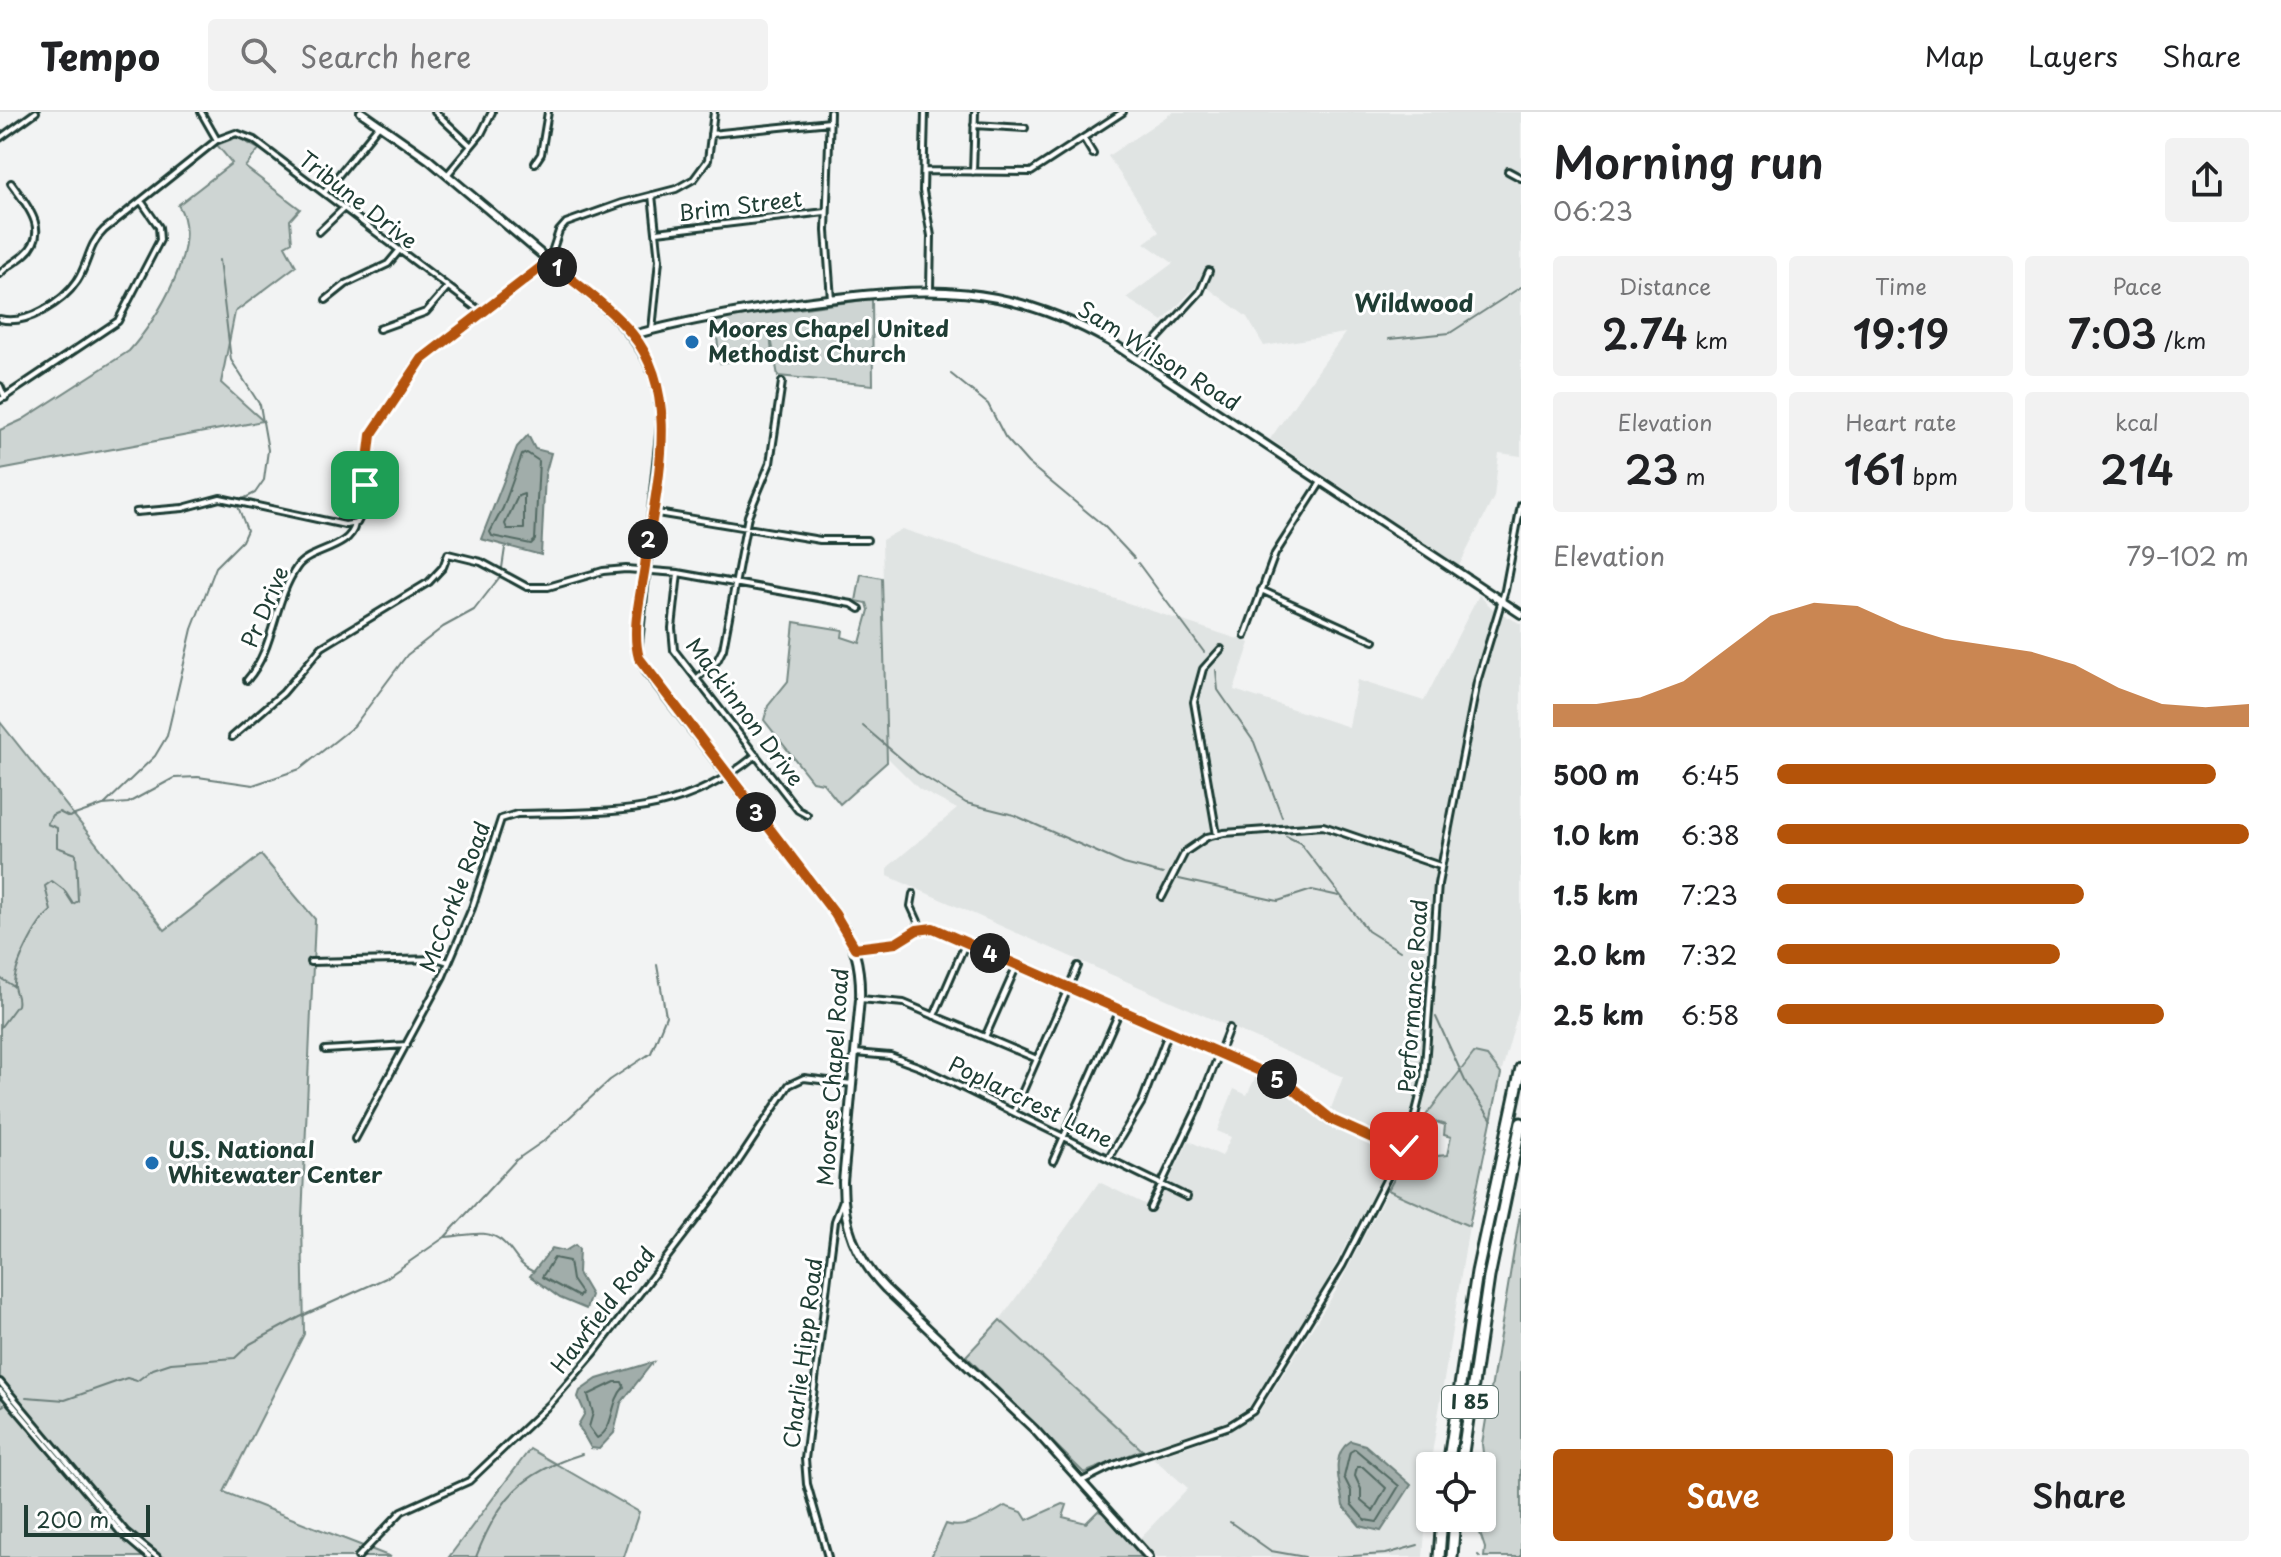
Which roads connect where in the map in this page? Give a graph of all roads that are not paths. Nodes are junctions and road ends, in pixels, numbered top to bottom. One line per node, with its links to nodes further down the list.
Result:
1 (36, 112): 17 (street)
2 (201, 112): 19 (street)
3 (361, 112): 13 (main road, Moores Chapel Road)
4 (435, 112): 20 (street)
5 (492, 112): 20 (street)
6 (548, 112): 22 (street)
7 (714, 112): 16 (street)
8 (830, 112): 12 (street)
9 (925, 112): 23 (street)
10 (975, 112): 14 (street)
11 (1123, 112): 18 (street)
12 (830, 122): 16 (street); 33 (street)
13 (380, 124): 26 (main road, Moores Chapel Road); 29 (street)
14 (974, 125): 15 (street); 25 (street)
15 (1025, 128)
16 (711, 134): 30 (street)
17 (0, 138)
18 (1084, 139): 21 (street); 25 (street)
19 (217, 140): 29 (street, Tribune Drive); 31 (street)
20 (471, 146): 26 (street)
21 (1093, 154)
22 (535, 163)
23 (924, 171): 25 (street); 43 (street)
24 (1508, 171): 27 (street)
25 (973, 172)
26 (447, 175): 37 (main road, Moores Chapel Road)
27 (1521, 178)
28 (11, 183): 39 (street)
29 (324, 193): 32 (street, Tribune Drive)
30 (652, 195): 35 (street); 37 (street)
31 (141, 201): 47 (street); 54 (street)
32 (343, 209): 34 (street); 36 (street, Tribune Drive)
33 (826, 212): 35 (street, Brim Street); 44 (street)
34 (319, 232)
35 (657, 232): 49 (street)
36 (398, 252): 42 (street, Tribune Drive); 45 (street)
37 (549, 261): 46 (street); 50 (main road, Moores Chapel Road)
38 (0, 263): 39 (street)
39 (5, 268): 41 (street)
40 (1209, 271): 51 (street)
41 (0, 274)
42 (446, 289): 46 (street, Tribune Drive); 48 (street)
43 (930, 289): 44 (main road, Sam Wilson Road); 51 (main road, Sam Wilson Road)
44 (831, 299): 49 (main road, Sam Wilson Road)
45 (326, 300)
46 (481, 312): 59 (street)
47 (0, 319)
48 (379, 329)
49 (652, 330): 50 (main road, Sam Wilson Road)
50 (633, 335): 58 (main road, Moores Chapel Road)
51 (1138, 360): 55 (main road, Sam Wilson Road)
52 (782, 382): 60 (street)
53 (0, 386): 54 (street)
54 (2, 399)
55 (1321, 482): 65 (street); 66 (main road, Sam Wilson Road)
56 (1521, 505): 66 (street, Performance Road)
57 (136, 512): 59 (street)
58 (651, 512): 60 (street); 62 (main road, Moores Chapel Road)
59 (355, 524): 73 (street, Pr Drive)
60 (746, 527): 61 (street); 64 (street)
61 (867, 540)
62 (644, 570): 63 (street); 74 (street); 76 (main road, Moores Chapel Road)
63 (678, 573): 64 (street); 72 (street, Mackinnon Drive)
64 (735, 584): 67 (street); 72 (street)
65 (1261, 590): 69 (street); 70 (street)
66 (1501, 603): 68 (main road, Sam Wilson Road); 79 (street, Performance Road)
67 (860, 609)
68 (1521, 614)
69 (1245, 636)
70 (1374, 641)
71 (1221, 649): 78 (street)
72 (696, 679): 75 (street, Mackinnon Drive)
73 (247, 680)
74 (232, 737)
75 (756, 755): 76 (street, McCorkle Road); 77 (street, Mackinnon Drive)
76 (729, 778): 84 (main road, Moores Chapel Road); 86 (street, McCorkle Road)
77 (807, 815)
78 (1217, 835): 79 (street); 81 (street)
79 (1441, 866): 107 (street, Performance Road)
80 (913, 894): 82 (street)
81 (1162, 897)
82 (921, 928): 83 (street); 84 (street)
83 (966, 942): 87 (street); 92 (street)
84 (855, 948): 90 (main road, Moores Chapel Road)
85 (310, 962): 86 (street)
86 (449, 962): 96 (street, McCorkle Road)
87 (1017, 965): 89 (street); 95 (street)
88 (1078, 966): 89 (street)
89 (1069, 987): 91 (street); 100 (street)
90 (860, 999): 92 (street); 98 (main road, Moores Chapel Road)
91 (1120, 1010): 94 (street); 105 (street)
92 (934, 1016): 95 (street)
93 (1229, 1028): 99 (street)
94 (1169, 1031): 99 (street); 108 (street)
95 (986, 1035): 100 (street)
96 (407, 1045): 97 (street); 106 (street, McCorkle Road)
97 (325, 1050)
98 (855, 1053): 102 (main road, Moores Chapel Road); 103 (street, Poplarcrest Lane)
99 (1218, 1053): 107 (street); 110 (street)
100 (1037, 1059): 103 (street)
101 (1521, 1068): 116 (highway, I 85)
102 (852, 1084): 112 (main road, Moores Chapel Road); 123 (street, Hawfield Road)
103 (1014, 1111): 105 (street, Poplarcrest Lane)
104 (1521, 1123): 117 (highway, I 85)
105 (1065, 1135): 108 (street, Poplarcrest Lane); 109 (street)
106 (355, 1139)
107 (1401, 1151): 118 (street, Performance Road)
108 (1109, 1157): 110 (street, Poplarcrest Lane)
109 (1053, 1161)
110 (1161, 1182): 111 (street, Poplarcrest Lane); 113 (street)
111 (1187, 1197)
112 (843, 1200): 118 (main road, Moores Chapel Road); 124 (street, Charlie Hipp Road)
113 (1150, 1208)
114 (0, 1382): 122 (street)
115 (0, 1390): 121 (street)
116 (1450, 1452)
117 (1463, 1452)
118 (1084, 1480): 125 (main road, Moores Chapel Road)
119 (1441, 1532): 126 (highway)
120 (1454, 1532): 127 (highway)
121 (149, 1557)
122 (157, 1557)
123 (358, 1557)
124 (828, 1557)
125 (1149, 1557)
126 (1439, 1557)
127 (1452, 1557)

